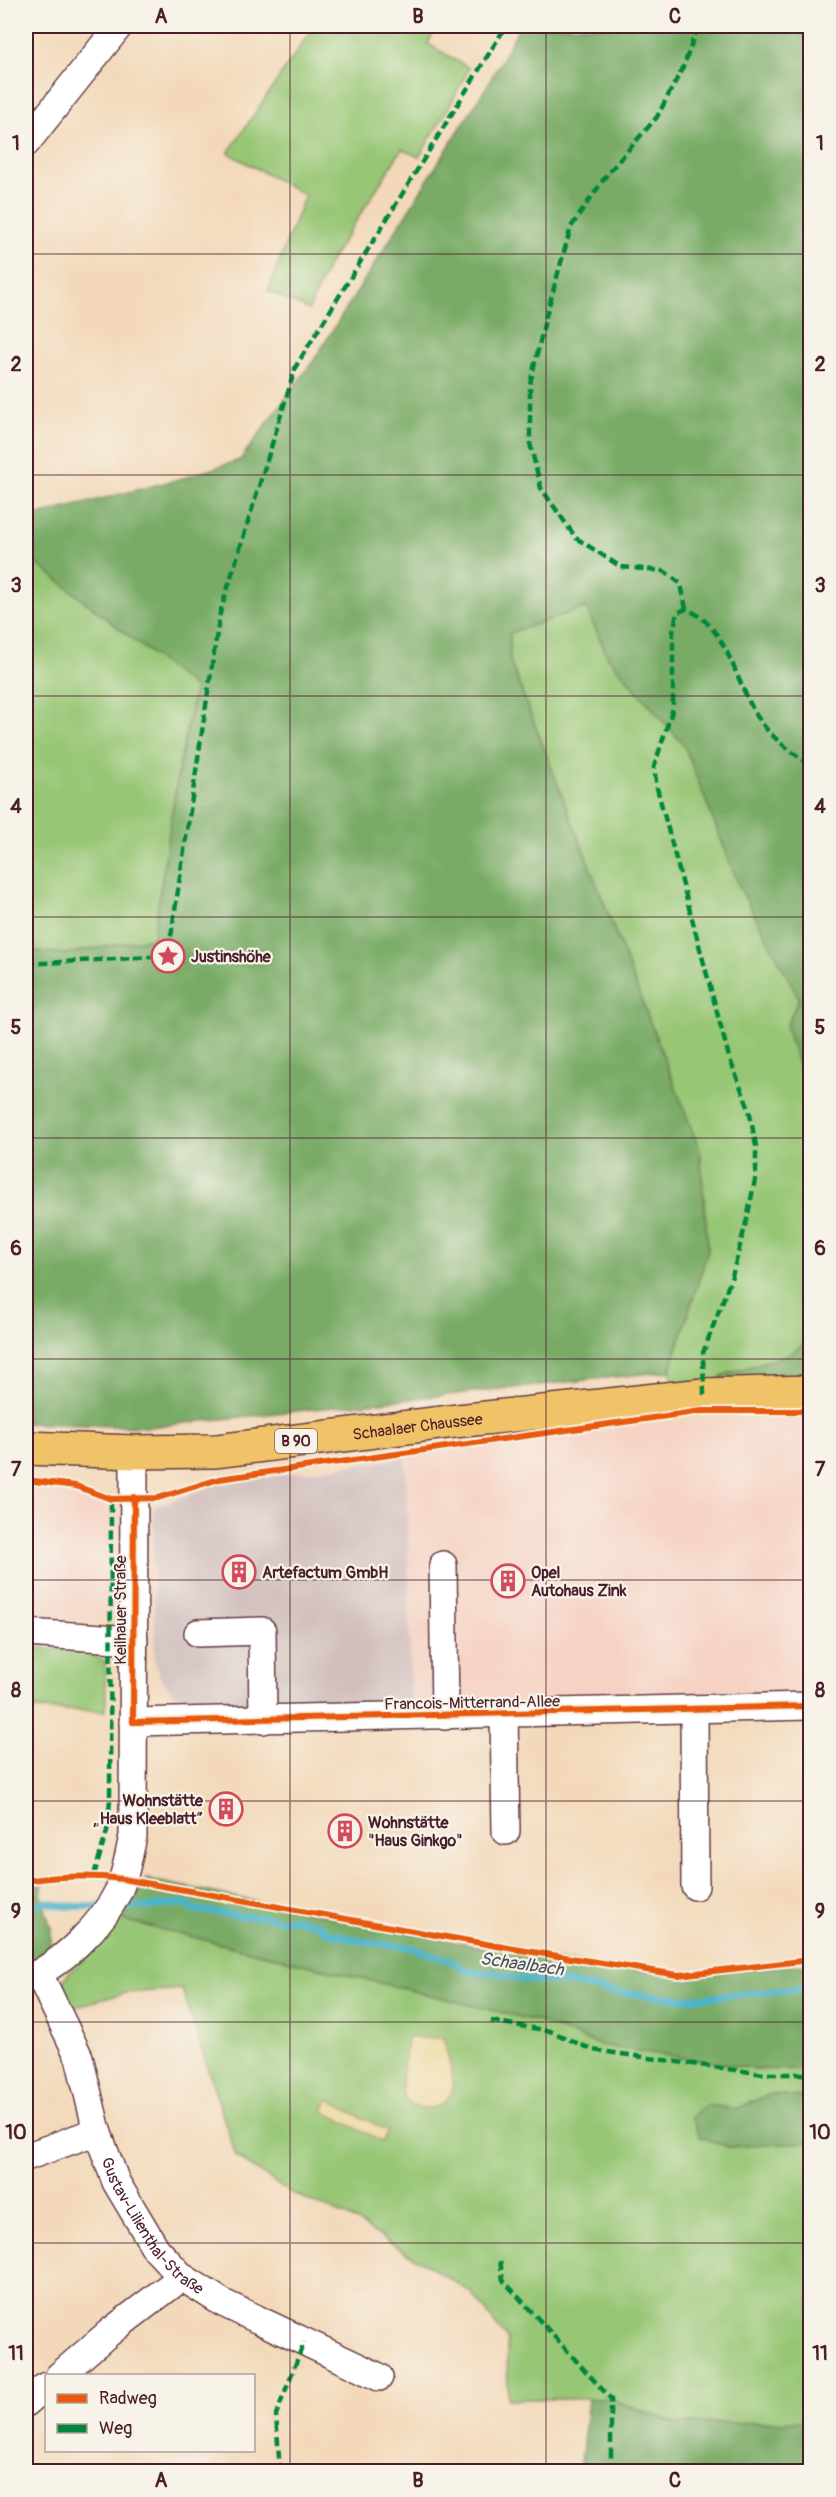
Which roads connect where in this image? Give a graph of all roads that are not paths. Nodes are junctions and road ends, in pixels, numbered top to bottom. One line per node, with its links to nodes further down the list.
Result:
1 (119, 26): 2 (street)
2 (26, 143)
3 (810, 1392): 5 (main road, Schaalaer Chaussee / B 90)
4 (26, 1448): 5 (main road, Schaalaer Chaussee / B 90)
5 (134, 1452): 9 (street, Keilhauer Straße)
6 (443, 1565): 13 (street)
7 (26, 1633): 9 (street)
8 (198, 1633): 14 (street)
9 (134, 1640): 15 (street, Keilhauer Straße)
10 (810, 1706): 11 (street, Francois-Mitterrand-Allee)
11 (694, 1710): 12 (street, Francois-Mitterrand-Allee); 17 (street)
12 (504, 1714): 13 (street, Francois-Mitterrand-Allee); 16 (street)
13 (445, 1716): 14 (street, Francois-Mitterrand-Allee)
14 (263, 1719): 15 (street, Francois-Mitterrand-Allee)
15 (134, 1722): 18 (street, Keilhauer Straße)
16 (506, 1831)
17 (695, 1886)
18 (32, 1977): 19 (street, Gustav-Lilienthal-Straße)
19 (97, 2132): 20 (street); 21 (street, Gustav-Lilienthal-Straße)
20 (26, 2157)
21 (182, 2277): 22 (street); 23 (street, Gustav-Lilienthal-Straße)
22 (61, 2374)
23 (379, 2377)
24 (45, 2387): 25 (street)
25 (26, 2403)

